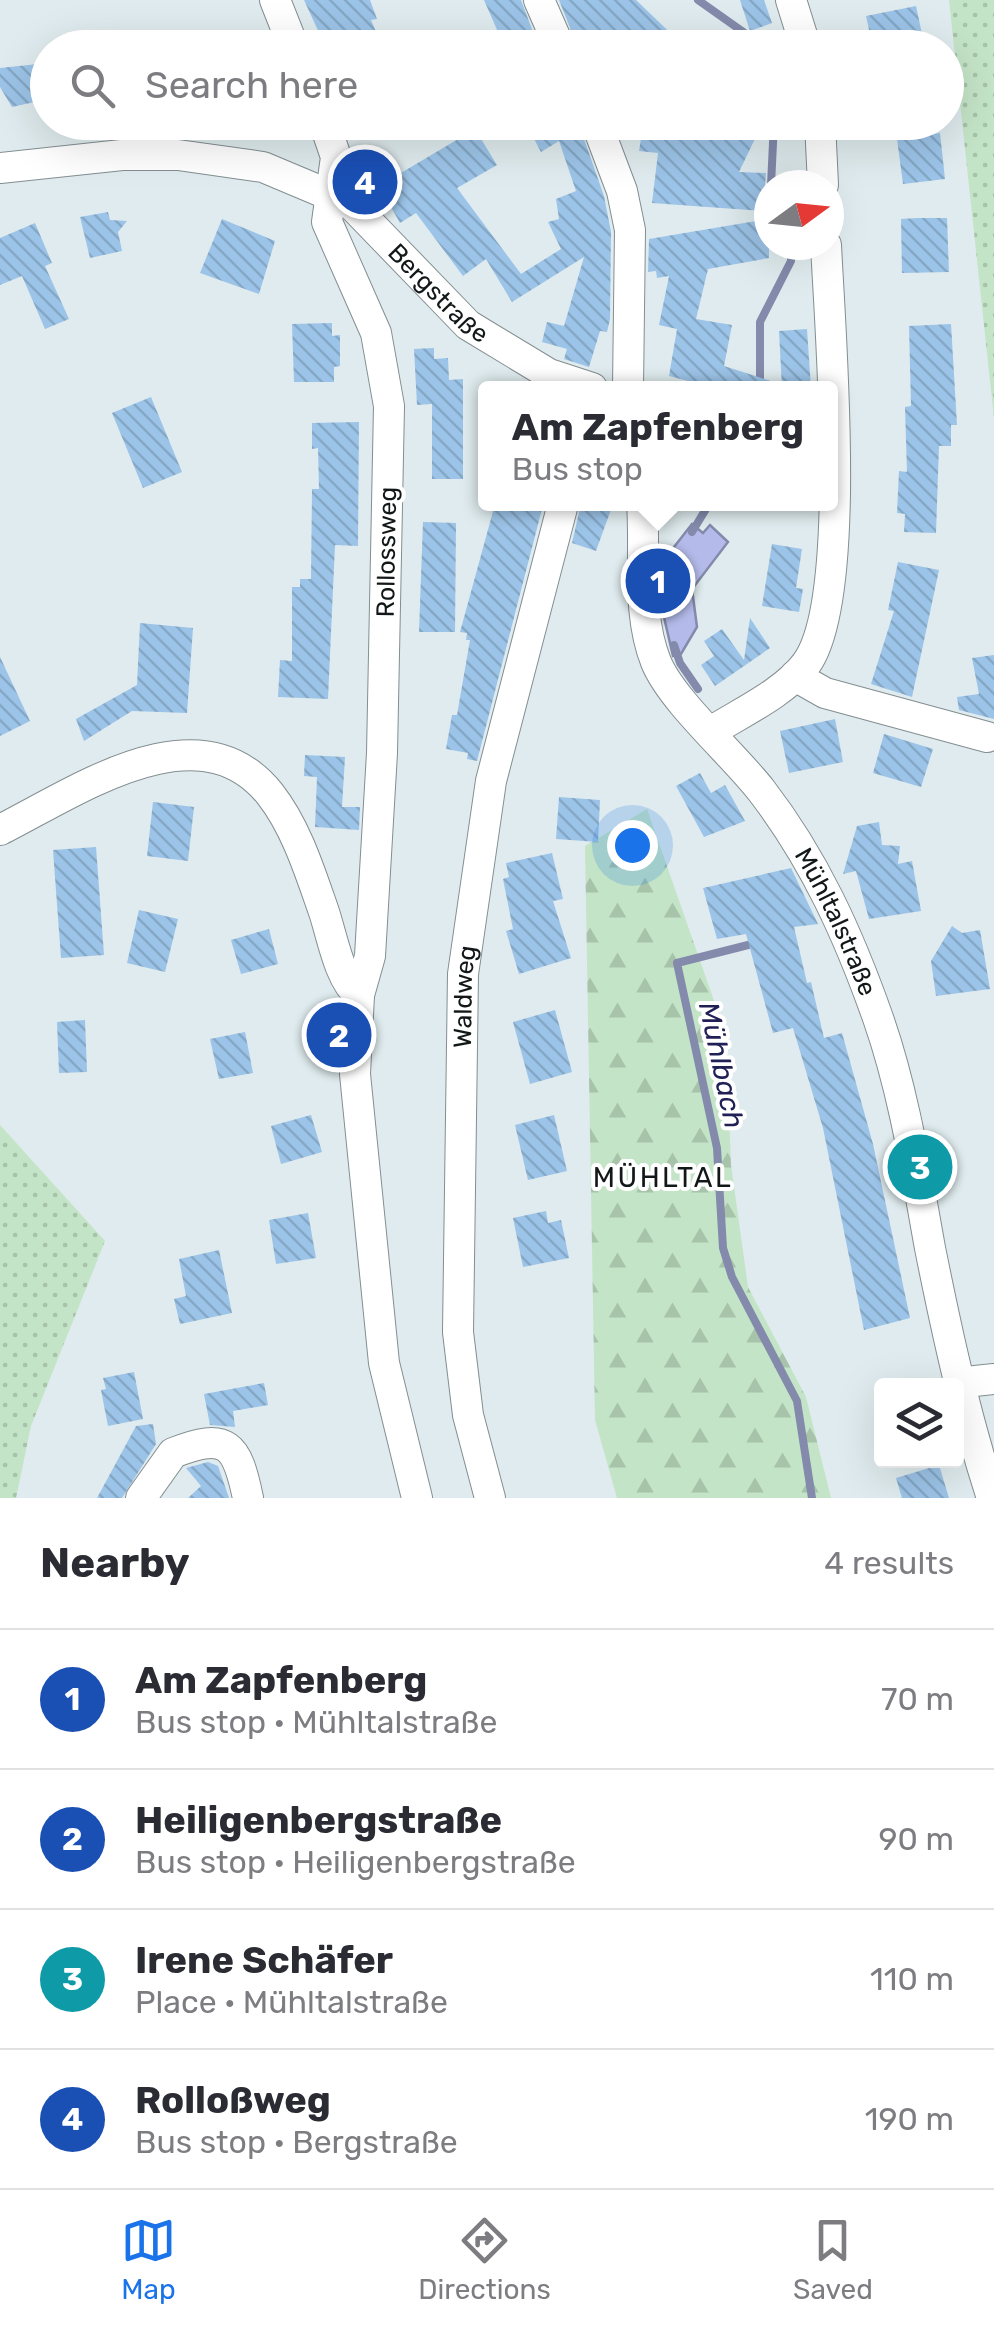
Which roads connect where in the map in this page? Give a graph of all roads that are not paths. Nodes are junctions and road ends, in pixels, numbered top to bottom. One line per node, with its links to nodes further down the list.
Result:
1 (275, 0): 4 (street)
2 (539, 0): 5 (street)
3 (791, 0): 6 (street)
4 (287, 30)
5 (552, 30)
6 (800, 30)
7 (330, 140): 12 (street, Rollossweg)
8 (603, 140): 15 (street)
9 (821, 140): 11 (street)
10 (0, 168): 12 (street, Bergstraße)
11 (823, 170)
12 (332, 196): 14 (street, Bergstraße); 24 (street, Rollossweg)
13 (826, 260): 16 (street)
14 (570, 381)
15 (628, 381)
16 (829, 381)
17 (561, 511): 32 (street, Waldweg)
18 (642, 511): 21 (street, Mühltalstraße)
19 (832, 511): 20 (street)
20 (795, 676): 21 (street); 22 (street)
21 (712, 731): 25 (street, Mühltalstraße)
22 (987, 738)
23 (0, 830): 24 (street)
24 (359, 994): 31 (street, Rollossweg)
25 (957, 1378)
26 (994, 1378): 27 (street)
27 (964, 1382)
28 (964, 1403): 33 (street, Mühltalstraße)
29 (141, 1498): 30 (street)
30 (248, 1498)
31 (417, 1498)
32 (490, 1498)
33 (992, 1498)

